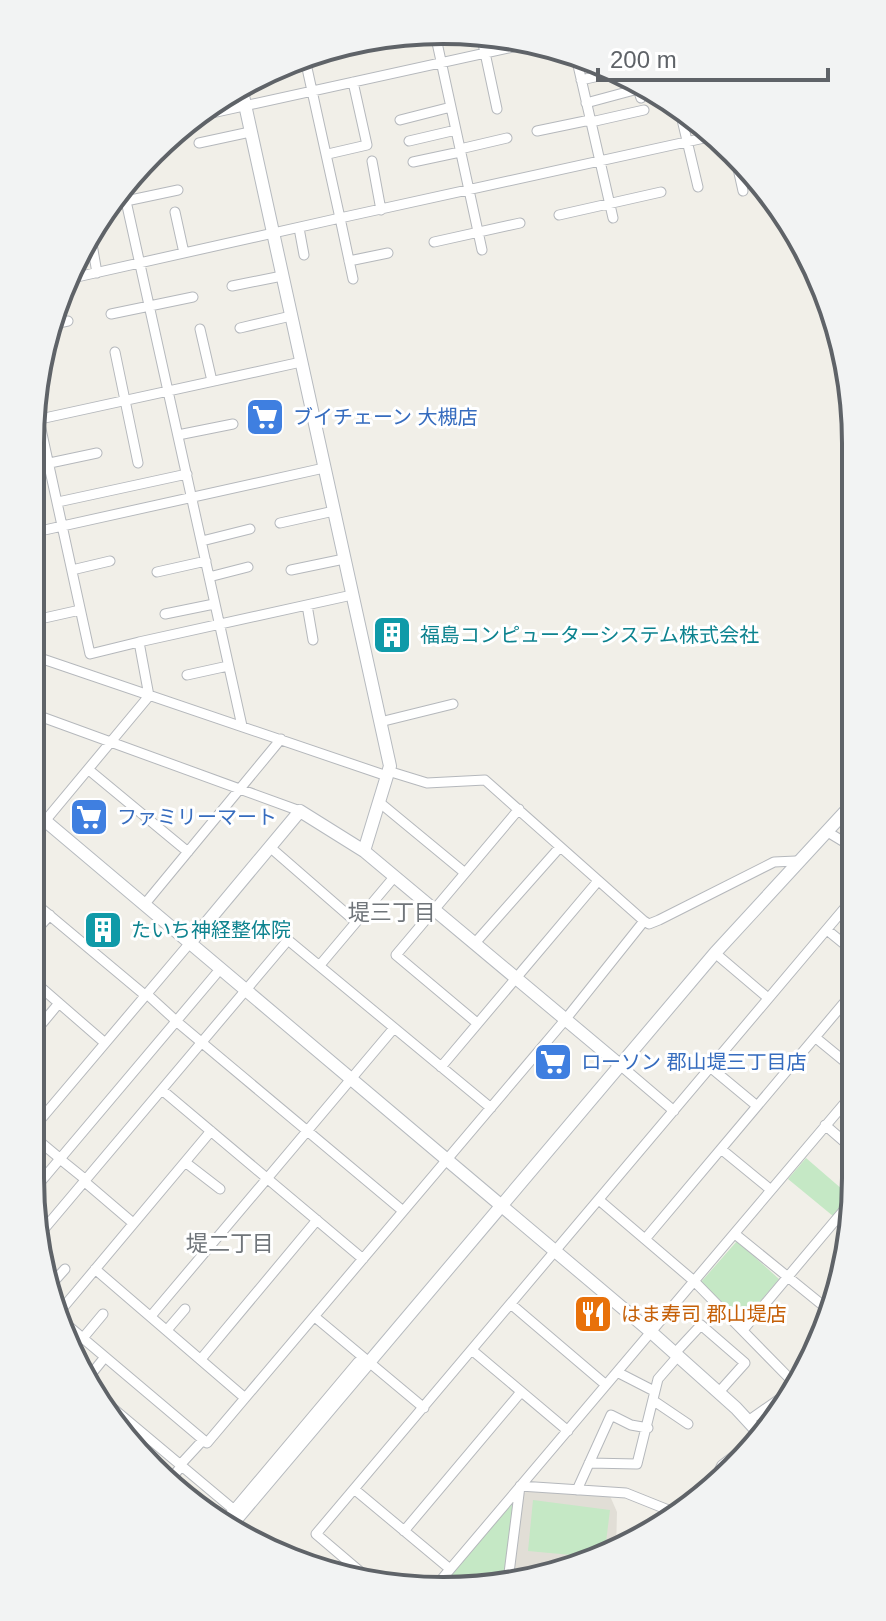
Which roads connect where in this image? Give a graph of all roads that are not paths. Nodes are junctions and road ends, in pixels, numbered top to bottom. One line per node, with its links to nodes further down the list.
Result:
1 (437, 44): 5 (street)
2 (484, 46): 4 (street)
3 (504, 49): 4 (street)
4 (485, 53): 5 (street); 17 (street)
5 (441, 63): 10 (street); 16 (street)
6 (307, 68): 11 (street)
7 (578, 68): 9 (street)
8 (600, 76): 9 (street)
9 (581, 80): 14 (street)
10 (353, 82): 11 (street); 32 (street)
11 (313, 91): 15 (street); 32 (street)
12 (631, 91): 14 (street)
13 (243, 97): 15 (street)
14 (586, 103): 21 (street)
15 (245, 106): 19 (street); 25 (street)
16 (451, 107): 20 (street); 23 (street)
17 (497, 109)
18 (644, 110): 21 (street)
19 (221, 111)
20 (400, 120)
21 (591, 121): 24 (street); 34 (street)
22 (683, 124): 29 (street)
23 (456, 130): 28 (street); 31 (street)
24 (537, 131)
25 (250, 132): 30 (street); 53 (street)
26 (507, 138): 31 (street)
27 (701, 139): 29 (street)
28 (409, 141)
29 (687, 142): 34 (street); 37 (street)
30 (199, 143)
31 (460, 150): 35 (street); 39 (street)
32 (328, 154): 48 (street)
33 (372, 161): 45 (street)
34 (599, 161): 39 (street); 44 (street)
35 (413, 162)
36 (740, 177): 40 (street)
37 (698, 187)
38 (178, 190): 42 (street)
39 (469, 191): 45 (street); 52 (street)
40 (743, 191)
41 (661, 192): 44 (street)
42 (130, 195)
43 (126, 200): 61 (street)
44 (609, 203): 47 (street); 49 (street)
45 (381, 210): 48 (street)
46 (175, 212): 57 (street)
47 (559, 215)
48 (340, 218): 51 (street); 60 (street)
49 (613, 218)
50 (520, 223): 52 (street)
51 (299, 228): 53 (street); 59 (street)
52 (478, 232): 54 (street); 55 (street)
53 (272, 234): 57 (street); 64 (street)
54 (433, 242)
55 (482, 250)
56 (93, 251): 62 (street)
57 (184, 253): 61 (street)
58 (388, 253): 60 (street)
59 (304, 255)
60 (349, 261): 65 (street)
61 (140, 263): 62 (street); 68 (street)
62 (97, 273): 63 (street)
63 (80, 276)
64 (282, 276): 66 (street); 70 (street)
65 (353, 279)
66 (232, 286)
67 (193, 297): 68 (street)
68 (149, 306): 69 (street); 78 (street)
69 (111, 314)
70 (291, 316): 73 (street); 76 (street)
71 (68, 321): 72 (street)
72 (63, 322)
73 (240, 328)
74 (200, 329): 77 (street)
75 (115, 352): 79 (street)
76 (301, 362): 77 (street); 88 (street)
77 (212, 381): 78 (street)
78 (168, 390): 79 (street); 82 (street)
79 (125, 400): 80 (street); 87 (street)
80 (45, 418)
81 (233, 424): 82 (street)
82 (178, 435): 89 (street)
83 (44, 449): 85 (street)
84 (97, 453): 85 (street)
85 (48, 462): 86 (street); 91 (street)
86 (44, 463)
87 (138, 463)
88 (324, 468): 90 (street); 92 (street)
89 (187, 474): 90 (street); 91 (street)
90 (193, 499): 94 (street); 97 (street)
91 (58, 502): 94 (street)
92 (334, 511): 93 (street); 98 (street)
93 (280, 523)
94 (63, 526): 96 (street); 102 (street)
95 (250, 529): 97 (street)
96 (44, 530)
97 (202, 541): 100 (street)
98 (344, 559): 103 (street); 106 (street)
99 (110, 561): 102 (street)
100 (206, 561): 104 (street); 105 (street)
101 (248, 567): 105 (street)
102 (72, 570): 109 (street)
103 (291, 570)
104 (157, 572)
105 (209, 577): 107 (street)
106 (352, 595): 108 (street); 121 (street)
107 (214, 604): 110 (street); 112 (street)
108 (307, 605): 112 (street); 113 (street)
109 (80, 610): 111 (street); 114 (street)
110 (165, 614)
111 (44, 618)
112 (219, 624): 114 (street); 116 (street)
113 (313, 640)
114 (139, 642): 118 (street)
115 (44, 660): 118 (street)
116 (228, 666): 117 (street); 122 (street)
117 (187, 675)
118 (149, 696): 122 (street); 124 (street)
119 (453, 704): 121 (street)
120 (44, 717): 124 (street)
121 (380, 722): 126 (street)
122 (242, 726): 123 (street)
123 (281, 739): 126 (street); 127 (street)
124 (113, 741): 125 (street); 127 (street)
125 (89, 770): 132 (street); 139 (street)
126 (388, 773): 128 (street); 129 (street)
127 (242, 787): 130 (street); 139 (street)
128 (379, 802): 138 (street); 141 (street)
129 (519, 809): 136 (street); 141 (street)
130 (300, 811): 137 (street); 138 (street)
131 (842, 814): 134 (street)
132 (46, 821): 133 (street); 144 (street)
133 (44, 823)
134 (826, 831): 135 (street); 140 (street)
135 (842, 841)
136 (560, 847): 143 (street); 154 (street)
137 (271, 848): 151 (street); 155 (street)
138 (364, 851): 142 (street)
139 (188, 852): 144 (street)
140 (796, 861): 149 (street); 156 (street)
141 (465, 873): 145 (street)
142 (395, 876): 145 (street); 151 (street)
143 (598, 881): 149 (street); 159 (street)
144 (144, 905): 155 (street)
145 (435, 909): 154 (street); 169 (street)
146 (44, 910): 148 (street)
147 (842, 912): 152 (street)
148 (50, 915): 150 (street); 162 (street)
149 (644, 921): 167 (street)
150 (44, 922)
151 (356, 922): 157 (street)
152 (827, 930): 153 (street); 163 (street)
153 (842, 942)
154 (475, 943): 159 (street)
155 (189, 944): 161 (street); 162 (street)
156 (715, 953): 163 (street); 175 (street)
157 (320, 965): 161 (street); 170 (street)
158 (214, 972): 166 (street)
159 (516, 978): 167 (street); 169 (street)
160 (44, 990): 164 (street)
161 (245, 991): 173 (street); 178 (street)
162 (148, 997): 166 (street); 172 (street)
163 (768, 998): 177 (street)
164 (59, 1003): 168 (street); 172 (street)
165 (842, 1006): 171 (street)
166 (175, 1019): 173 (street); 191 (street)
167 (565, 1020): 175 (street); 182 (street)
168 (44, 1021)
169 (477, 1023): 176 (street)
170 (394, 1028): 176 (street); 178 (street)
171 (816, 1038): 174 (street); 180 (street)
172 (105, 1043): 184 (street)
173 (202, 1043): 179 (street); 187 (street)
174 (842, 1059)
175 (620, 1065): 183 (street); 200 (street)
176 (441, 1067): 182 (street)
177 (710, 1067): 180 (street); 183 (street)
178 (350, 1078): 187 (street); 192 (street)
179 (162, 1090): 186 (street); 196 (street)
180 (757, 1106): 190 (street)
181 (842, 1106): 185 (street)
182 (491, 1108): 192 (street)
183 (674, 1111): 199 (street)
184 (44, 1118)
185 (825, 1125): 188 (street); 198 (street)
186 (211, 1131): 193 (street); 195 (street)
187 (306, 1131): 195 (street); 201 (street)
188 (842, 1140)
189 (44, 1145): 191 (street)
190 (721, 1149): 198 (street); 207 (street)
191 (58, 1157): 194 (street); 196 (street)
192 (446, 1161): 200 (street); 201 (street)
193 (185, 1162): 197 (street); 204 (street)
194 (44, 1174)
195 (266, 1178): 203 (street); 220 (street)
196 (85, 1181): 204 (street); 205 (street)
197 (220, 1189)
198 (771, 1190): 206 (street)
199 (599, 1200): 207 (street); 208 (street)
200 (501, 1207): 208 (street); 231 (street)
201 (403, 1211): 209 (street)
202 (840, 1214): 212 (street)
203 (317, 1220): 209 (street); 230 (street)
204 (133, 1223): 211 (street)
205 (47, 1226)
206 (735, 1234): 212 (street); 214 (street)
207 (646, 1238): 214 (street)
208 (557, 1252): 217 (street); 225 (street)
209 (363, 1259): 221 (street)
210 (65, 1269): 213 (street)
211 (95, 1269): 216 (street); 220 (street)
212 (787, 1276): 215 (street); 223 (street)
213 (57, 1278)
214 (694, 1281): 223 (street); 225 (street)
215 (822, 1302)
216 (64, 1303)
217 (512, 1305): 227 (street); 235 (street)
218 (185, 1309): 222 (street)
219 (103, 1314): 226 (street)
220 (151, 1316): 222 (street)
221 (315, 1317): 231 (street); 239 (street)
222 (167, 1330): 230 (street)
223 (743, 1330): 234 (street)
224 (74, 1331): 226 (street)
225 (651, 1332): 228 (street); 233 (street)
226 (83, 1338): 229 (street)
227 (473, 1351): 236 (street); 241 (street)
228 (676, 1354): 237 (street); 237 (street); 238 (street)
229 (105, 1357): 232 (street); 249 (street)
230 (201, 1359): 239 (street)
231 (364, 1362): 241 (street); 257 (street); 259 (street)
232 (94, 1371)
233 (617, 1372): 235 (street); 238 (street)
234 (790, 1376)
235 (606, 1385): 248 (street)
236 (521, 1392): 248 (street); 260 (street)
237 (719, 1392): 243 (street)
238 (654, 1396): 244 (street); 245 (street)
239 (245, 1398): 249 (street)
240 (772, 1404): 243 (street)
241 (424, 1408): 254 (street)
242 (124, 1419): 251 (street)
243 (748, 1421): 246 (street)
244 (688, 1424)
245 (648, 1428): 250 (street); 250 (street)
246 (754, 1428)
247 (134, 1431): 251 (street)
248 (568, 1431): 253 (street)
249 (203, 1440): 251 (street)
250 (589, 1463): 255 (street)
251 (180, 1467): 252 (street); 257 (street)
252 (175, 1473)
253 (520, 1486): 255 (street); 262 (street); 263 (street)
254 (354, 1489): 260 (street); 261 (street)
255 (577, 1490): 256 (street)
256 (666, 1509)
257 (232, 1511): 258 (street)
258 (229, 1515)
259 (236, 1519)
260 (404, 1531): 262 (street)
261 (354, 1566)
262 (450, 1569): 264 (street)
263 (509, 1571)
264 (443, 1577)

